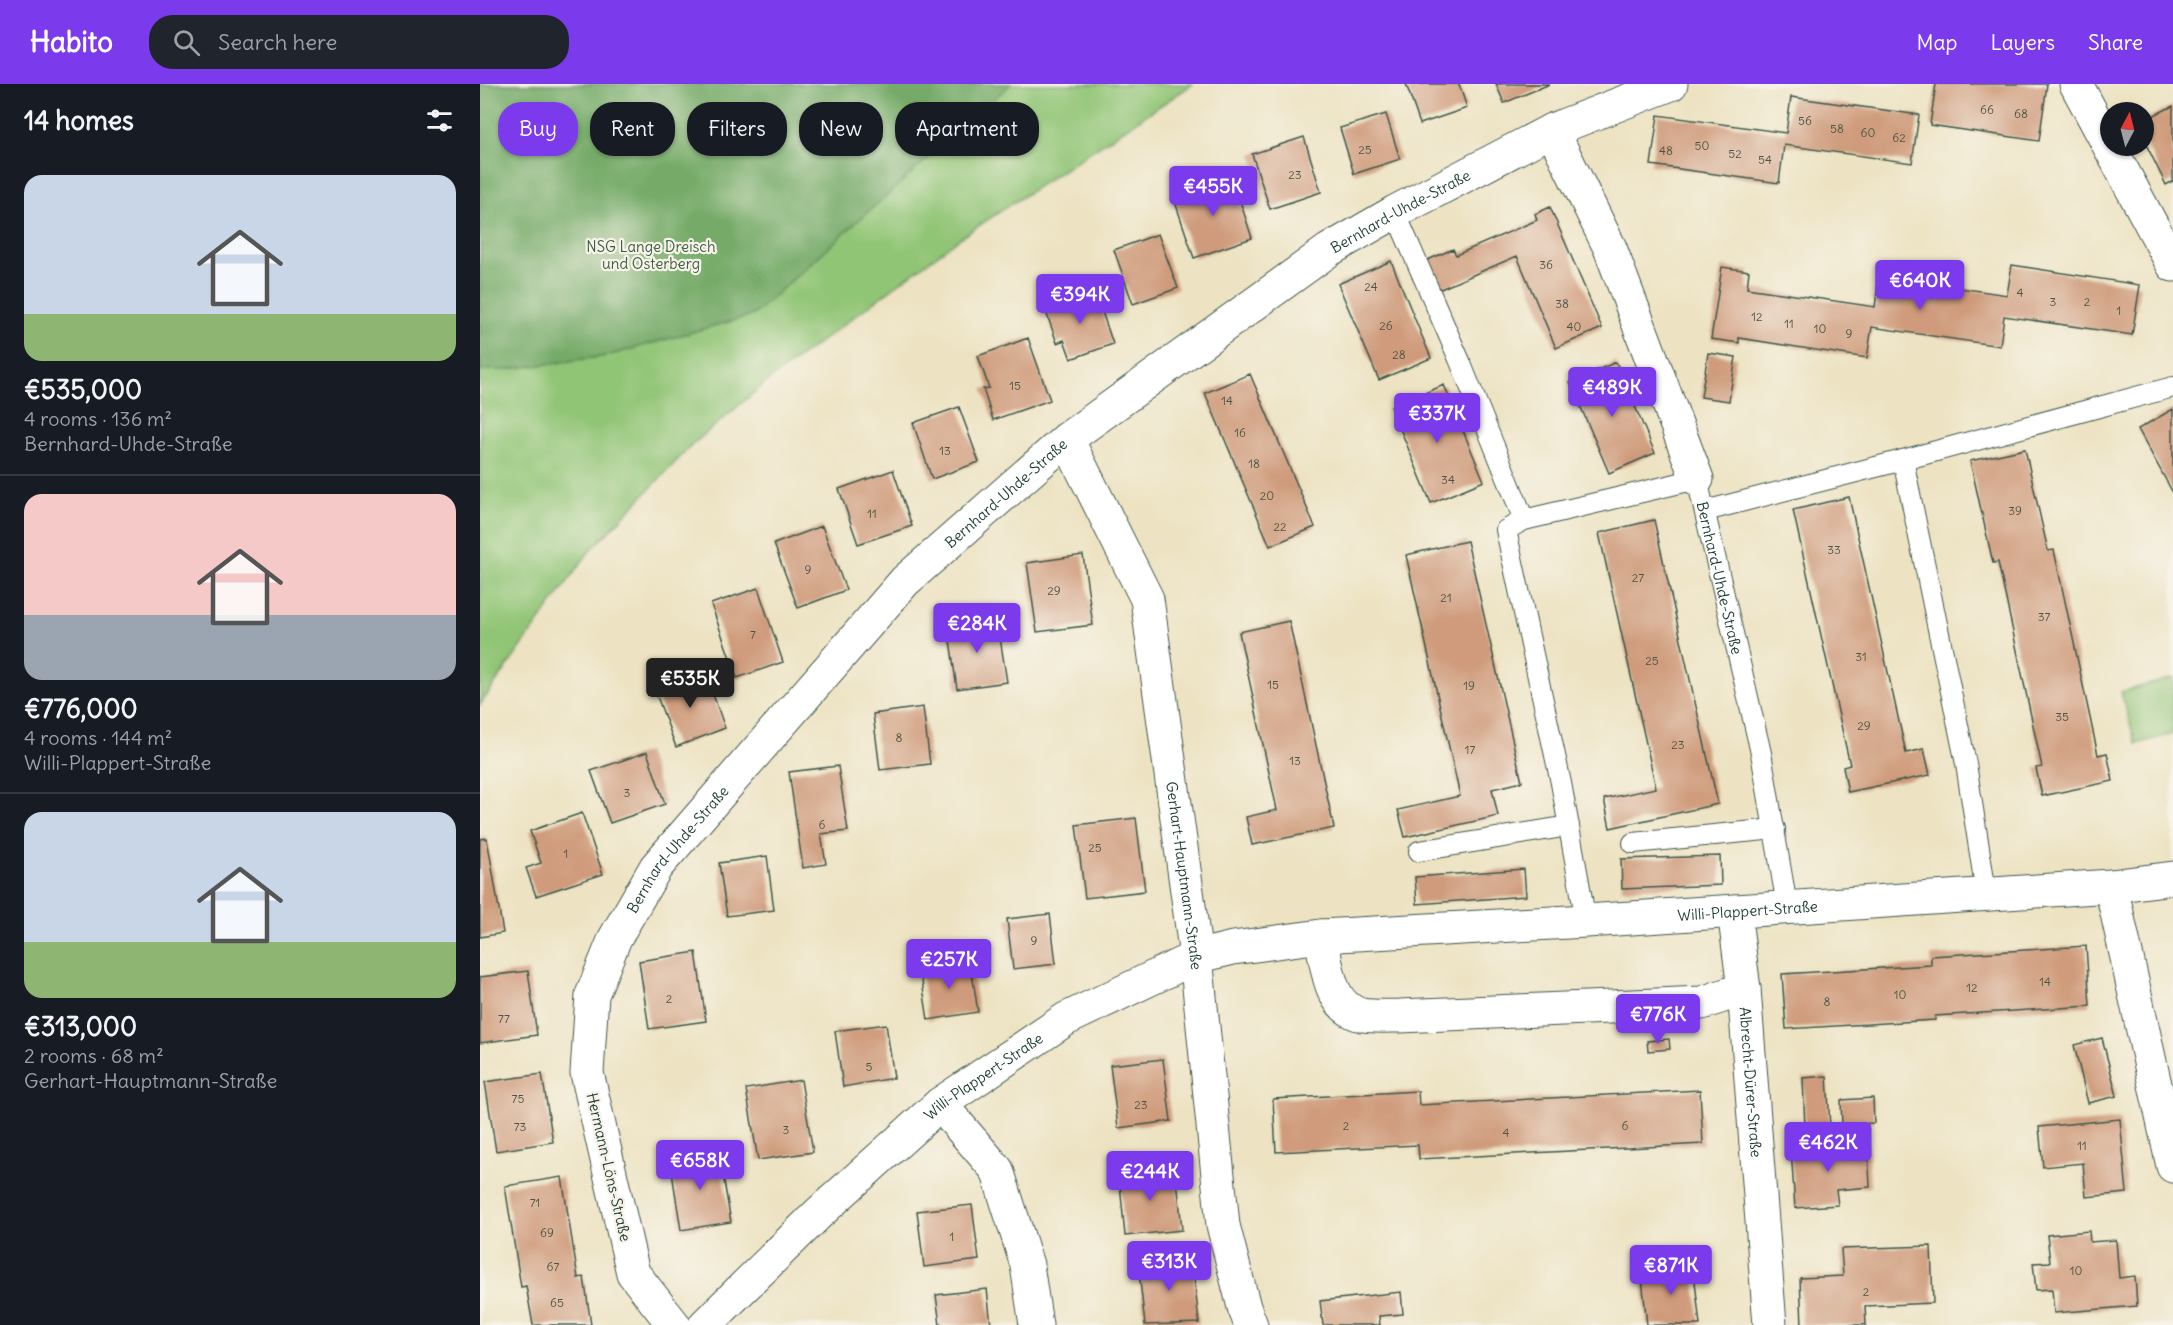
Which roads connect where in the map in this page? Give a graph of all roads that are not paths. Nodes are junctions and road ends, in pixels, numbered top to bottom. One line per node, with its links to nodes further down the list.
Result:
1 (1671, 84): 3 (street, Bernhard-Uhde-Straße)
2 (2076, 84): 5 (street)
3 (1552, 130): 4 (street, Bernhard-Uhde-Straße); 9 (street, Bernhard-Uhde-Straße)
4 (1395, 213): 7 (street, Bernhard-Uhde-Straße); 11 (lane)
5 (2173, 265)
6 (2173, 387): 8 (lane)
7 (1067, 439): 23 (street, Gerhart-Hauptmann-Straße); 25 (street, Bernhard-Uhde-Straße)
8 (1903, 460): 10 (lane); 18 (lane)
9 (1697, 479): 10 (lane, Bernhard-Uhde-Straße); 11 (lane)
10 (1705, 511): 13 (lane, Bernhard-Uhde-Straße)
11 (1524, 520): 12 (lane)
12 (1569, 826): 15 (lane); 21 (lane)
13 (1774, 829): 14 (lane); 19 (lane, Bernhard-Uhde-Straße)
14 (1633, 843)
15 (1419, 851)
16 (2173, 878): 17 (street, Willi-Plappert-Straße)
17 (2111, 886): 18 (street, Willi-Plappert-Straße); 27 (street)
18 (1986, 893): 19 (street, Willi-Plappert-Straße)
19 (1787, 906): 20 (street, Willi-Plappert-Straße)
20 (1734, 911): 21 (street, Willi-Plappert-Straße); 24 (street, Albrecht-Dürer-Straße)
21 (1586, 921): 22 (street, Willi-Plappert-Straße)
22 (1321, 936): 23 (street, Willi-Plappert-Straße); 24 (street)
23 (1196, 957): 26 (street, Willi-Plappert-Straße); 31 (street, Gerhart-Hauptmann-Straße)
24 (1744, 989): 32 (street, Albrecht-Dürer-Straße)
25 (592, 995): 28 (street, Hermann-Löns-Straße)
26 (940, 1104): 29 (street, Willi-Plappert-Straße); 30 (street)
27 (2173, 1167)
28 (674, 1325)
29 (705, 1325)
30 (1036, 1325)
31 (1251, 1325)
32 (1770, 1325)

